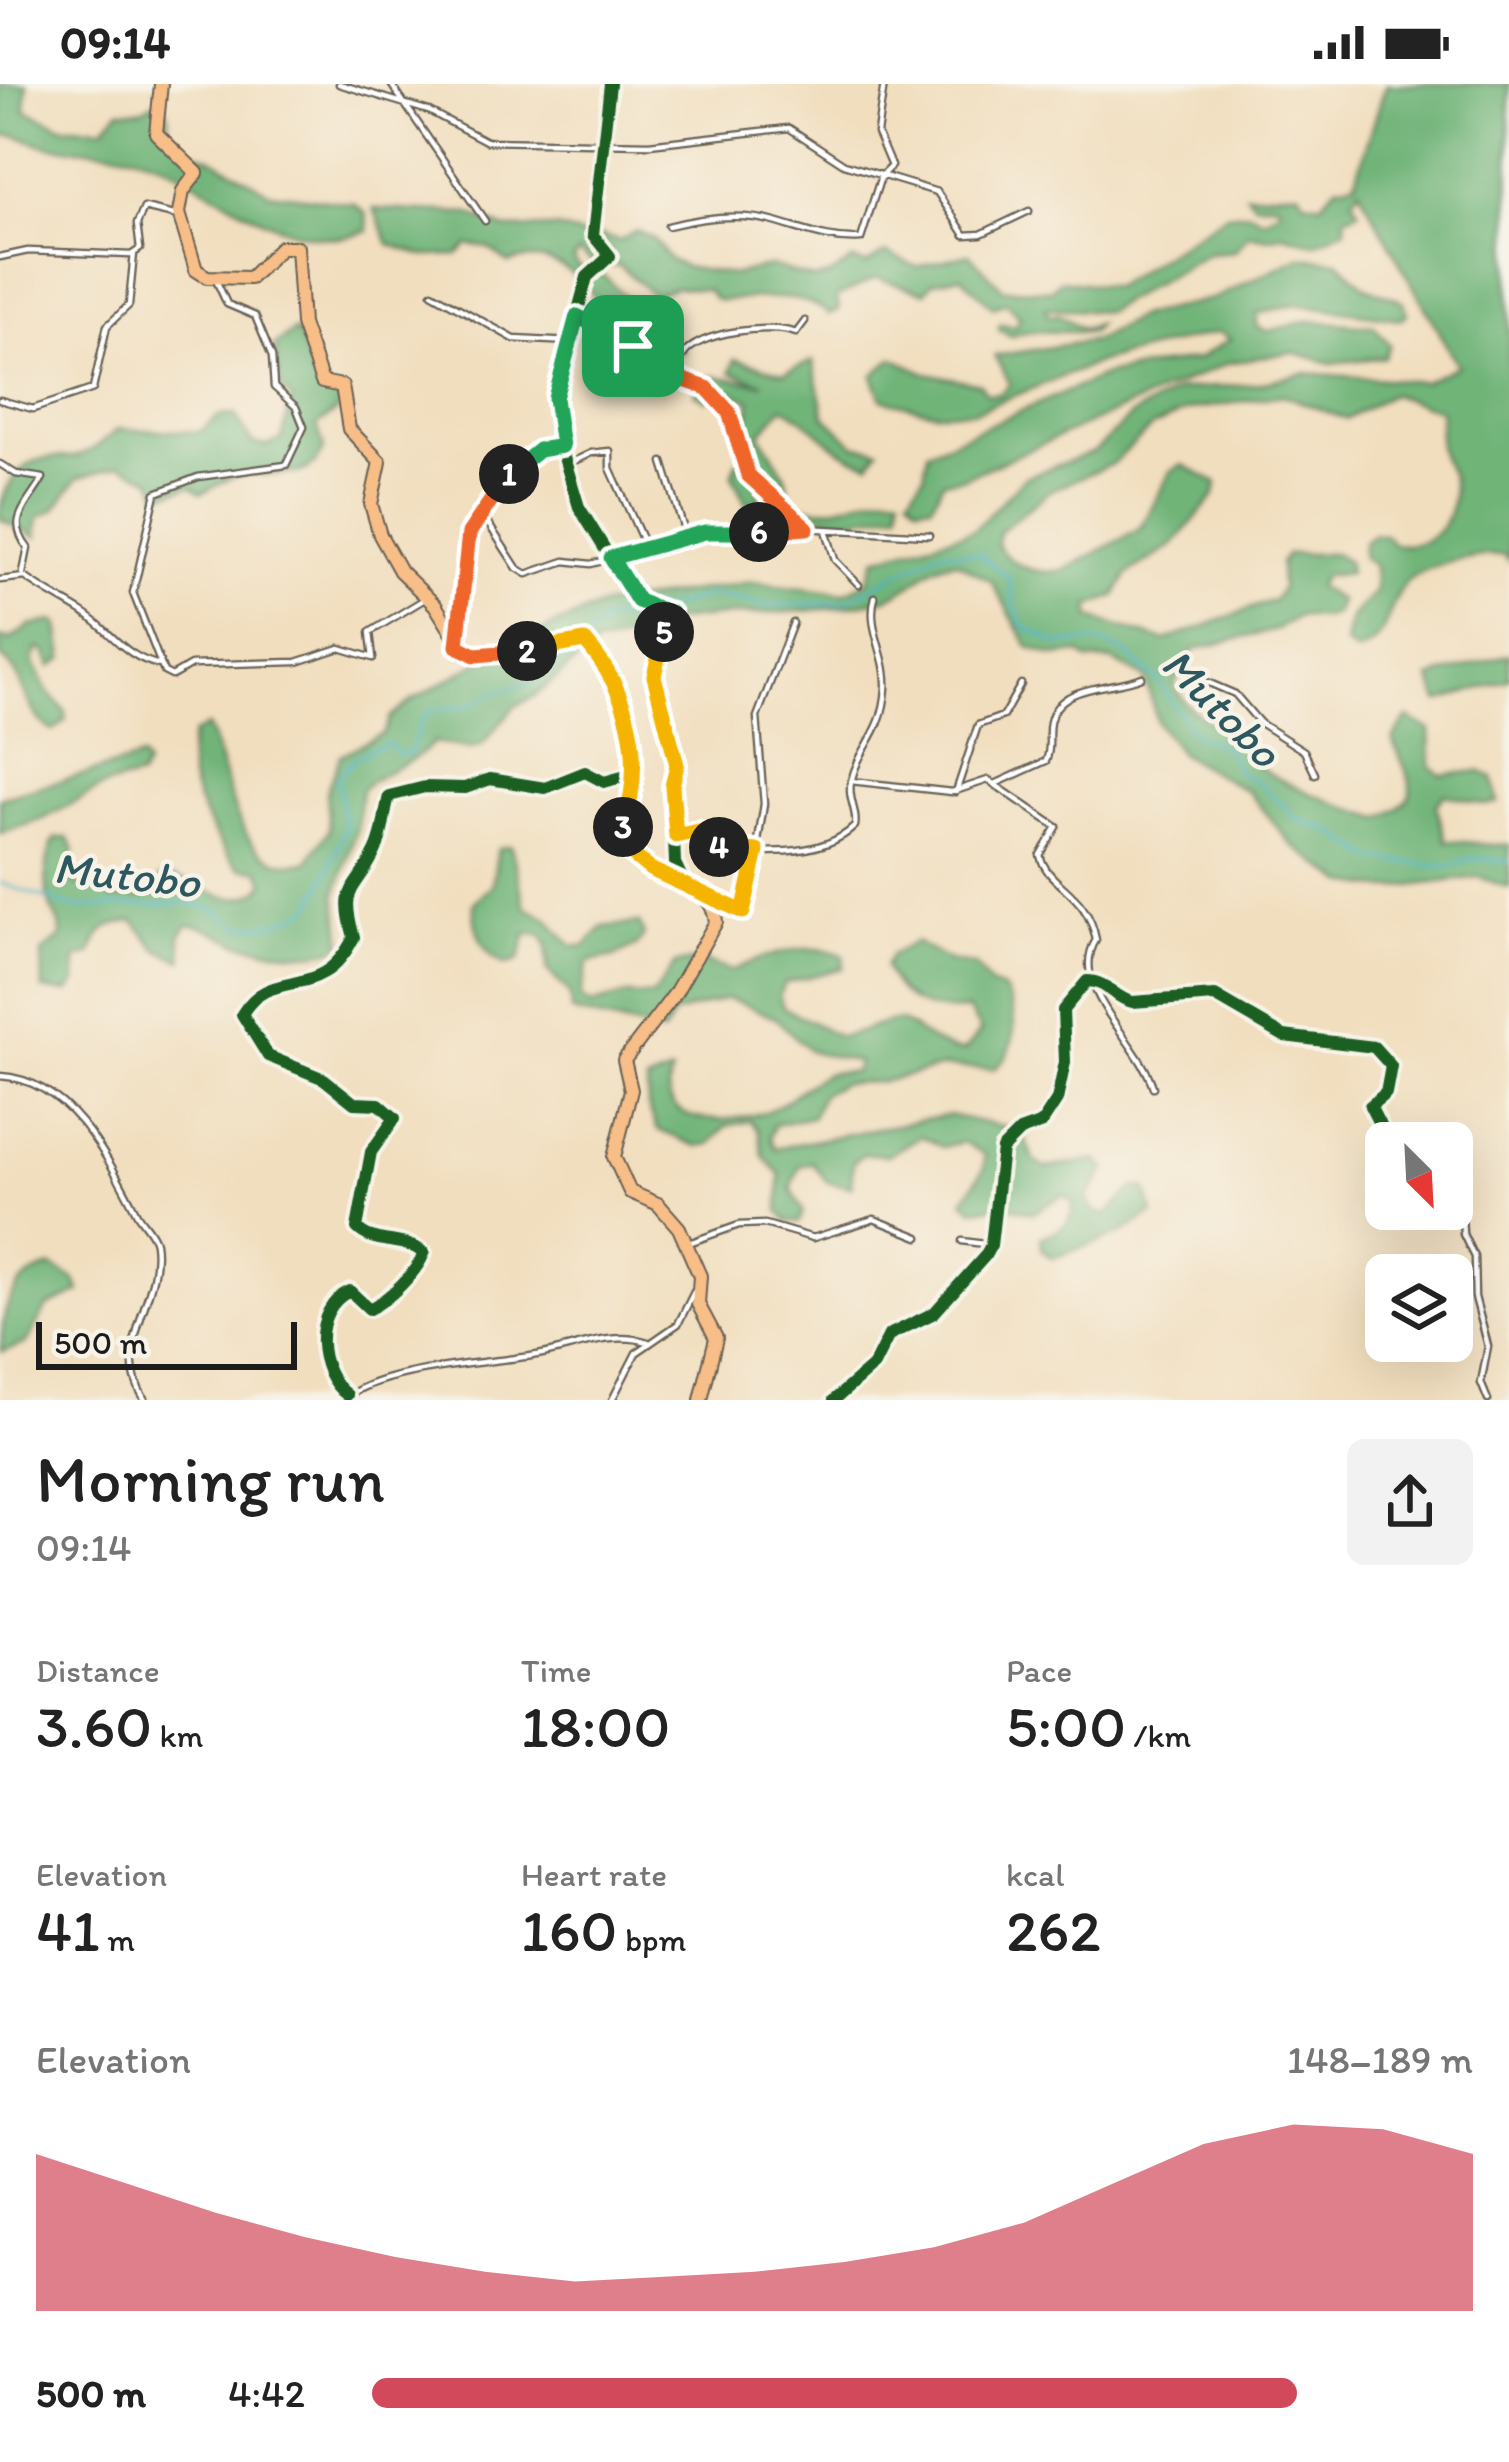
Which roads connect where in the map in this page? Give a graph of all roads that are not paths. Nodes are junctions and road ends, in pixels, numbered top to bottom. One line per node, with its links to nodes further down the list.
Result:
1 (161, 84): 10 (main road)
2 (339, 84): 6 (street)
3 (391, 84): 6 (street)
4 (610, 84): 7 (street)
5 (884, 84): 8 (street)
6 (404, 104): 7 (street); 11 (street)
7 (603, 142): 8 (street); 17 (street)
8 (881, 176): 9 (street); 12 (street)
9 (1029, 211)
10 (179, 217): 13 (street); 15 (main road)
11 (485, 220)
12 (668, 226)
13 (134, 254): 14 (street); 21 (street)
14 (0, 257)
15 (215, 278): 37 (main road); 40 (street)
16 (432, 293): 19 (street)
17 (577, 316): 19 (street); 20 (street)
18 (805, 321): 20 (street)
19 (571, 342): 22 (street)
20 (633, 346): 27 (street)
21 (0, 400)
22 (562, 446): 25 (street); 26 (street)
23 (663, 462): 30 (street)
24 (0, 464): 33 (street)
25 (568, 464): 31 (street); 32 (street)
26 (484, 517): 32 (street); 39 (street)
27 (807, 528): 28 (street); 30 (street)
28 (826, 530): 29 (street); 35 (street)
29 (929, 535)
30 (686, 536): 31 (street)
31 (647, 550): 32 (street)
32 (611, 558): 49 (street)
33 (23, 576): 34 (street); 40 (street)
34 (0, 580)
35 (859, 585)
36 (874, 597): 46 (street)
37 (428, 598): 39 (main road); 40 (street)
38 (793, 623): 50 (street)
39 (457, 646): 44 (main road)
40 (160, 665)
41 (1186, 673): 45 (street)
42 (1142, 677): 47 (street)
43 (1021, 684): 48 (street)
44 (633, 774): 51 (main road); 64 (street)
45 (1315, 774)
46 (851, 781): 48 (street); 50 (street)
47 (994, 784): 48 (street); 53 (street)
48 (956, 792)
49 (676, 836): 50 (street); 51 (street)
50 (757, 851): 52 (street)
51 (685, 884): 52 (main road)
52 (704, 895): 60 (main road)
53 (1087, 981): 55 (street); 56 (street); 61 (street)
54 (0, 1076): 65 (street)
55 (1154, 1087)
56 (1378, 1122)
57 (1463, 1230): 69 (street)
58 (920, 1237): 60 (street)
59 (962, 1241): 61 (street)
60 (686, 1244): 62 (main road)
61 (991, 1245): 68 (street)
62 (700, 1276): 63 (street); 67 (main road)
63 (649, 1342): 64 (street); 66 (street)
64 (346, 1397)
65 (145, 1400)
66 (612, 1400)
67 (700, 1400)
68 (835, 1400)
69 (1488, 1400)

